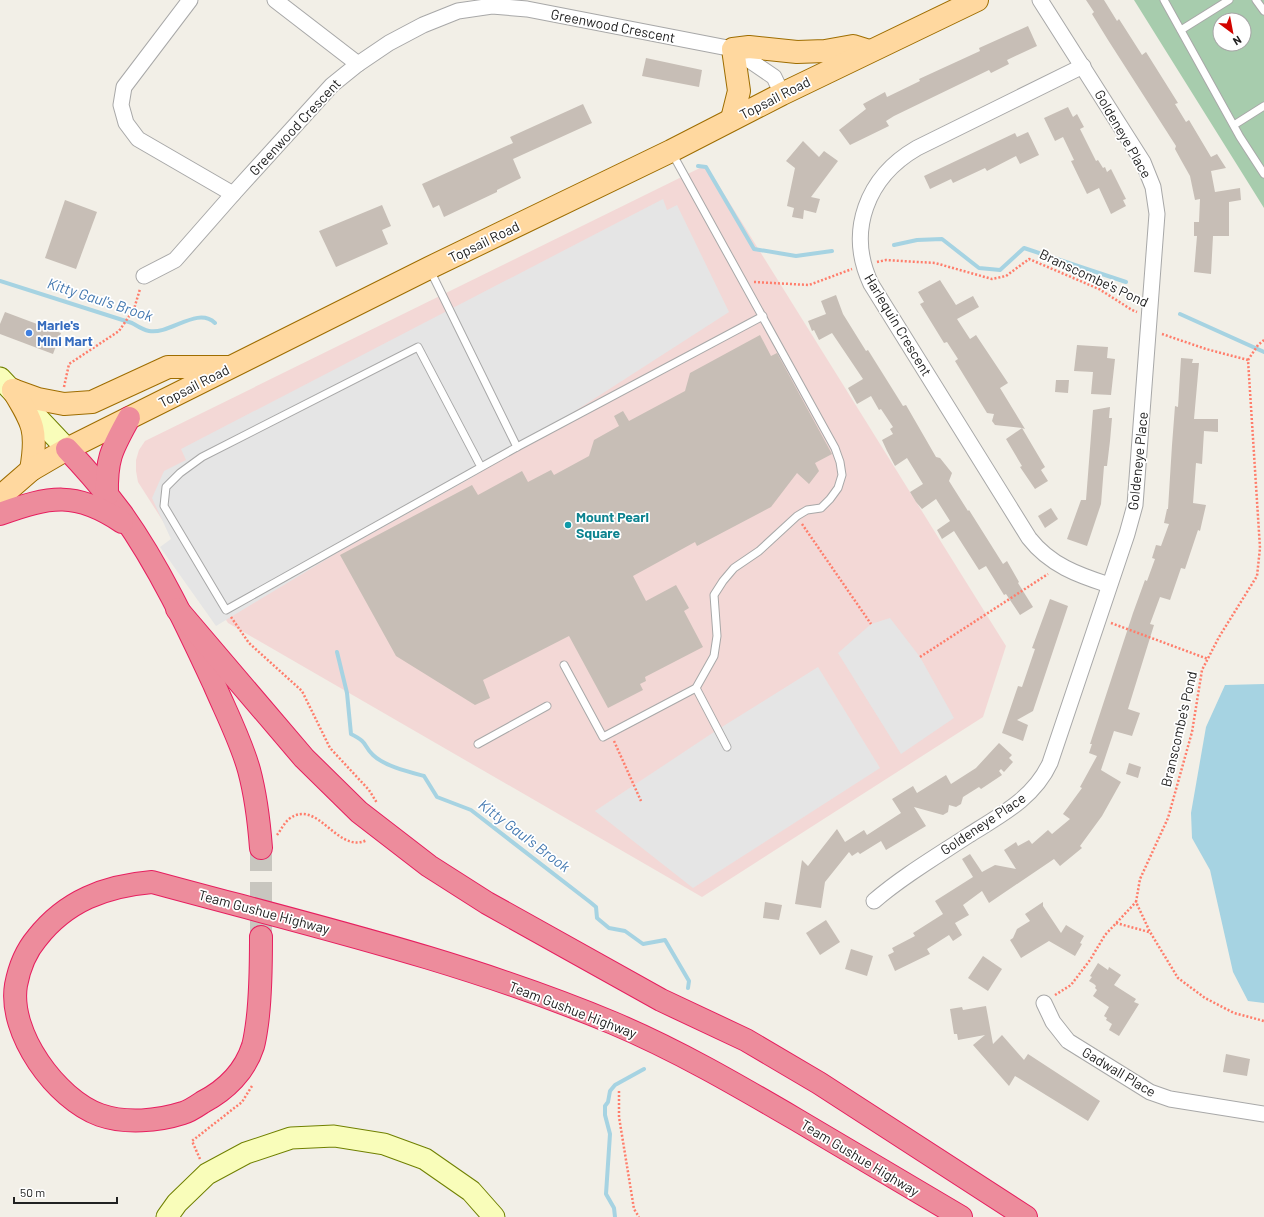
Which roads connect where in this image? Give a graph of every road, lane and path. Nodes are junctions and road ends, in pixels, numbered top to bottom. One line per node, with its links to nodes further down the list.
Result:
1 (190, 0): 20 (street)
2 (275, 0): 12 (street)
3 (976, 0): 11 (main road, Topsail Road)
4 (1040, 0): 13 (street, Goldeneye Place)
5 (1164, 0): 9 (lane)
6 (1229, 0): 9 (lane)
7 (1256, 0): 8 (lane)
8 (1264, 12)
9 (1181, 30): 17 (lane)
10 (733, 49): 11 (main road); 12 (street, Greenwood Crescent); 14 (street, Greenwood Crescent); 16 (main road)
11 (869, 51): 14 (main road, Topsail Road)
12 (358, 64): 20 (street, Greenwood Crescent)
13 (1083, 66): 26 (street, Goldeneye Place); 43 (street, Harlequin Crescent)
14 (782, 94): 16 (main road, Topsail Road)
15 (1264, 106): 17 (lane)
16 (732, 119): 18 (main road, Topsail Road)
17 (1234, 126): 19 (lane)
18 (671, 151): 22 (main road, Topsail Road); 25 (lane)
19 (1264, 174)
20 (232, 194): 24 (street, Greenwood Crescent)
21 (876, 262): 26 (path, Branscombe's Pond)
22 (429, 268): 30 (main road, Topsail Road); 34 (lane)
23 (854, 268): 25 (path)
24 (144, 276): 32 (path)
25 (742, 279): 27 (lane)
26 (1150, 315): 29 (path, Branscombe's Pond); 44 (street, Goldeneye Place)
27 (762, 316): 34 (lane); 52 (lane)
28 (1264, 340): 29 (path)
29 (1248, 360): 50 (path, Branscombe's Pond)
30 (233, 367): 32 (main road); 33 (main road, Topsail Road)
31 (6, 384): 32 (main road); 35 (street); 37 (main road)
32 (64, 404)
33 (129, 418): 35 (main road, Topsail Road); 38 (highway)
34 (517, 447): 36 (lane)
35 (67, 449): 37 (main road, Topsail Road); 38 (highway)
36 (481, 467): 46 (lane); 46 (lane)
37 (31, 470): 39 (main road, Topsail Road)
38 (107, 495): 42 (highway)
39 (0, 497)
40 (0, 514): 42 (highway)
41 (803, 526): 48 (path)
42 (131, 528): 45 (highway)
43 (1058, 565): 44 (street, Harlequin Crescent); 49 (path)
44 (1109, 585): 47 (street, Goldeneye Place)
45 (177, 609): 60 (highway); 74 (highway)
46 (226, 610): 58 (path)
47 (1098, 618): 50 (path); 61 (street, Goldeneye Place)
48 (871, 624)
49 (920, 657)
50 (1208, 659): 62 (path, Branscombe's Pond)
51 (564, 665): 54 (lane)
52 (696, 688): 54 (lane); 56 (lane)
53 (547, 706): 55 (lane)
54 (610, 733): 57 (path)
55 (478, 744)
56 (727, 747)
57 (641, 801)
58 (382, 810)
59 (370, 838): 60 (path)
60 (268, 843)
61 (874, 901)
62 (1136, 902): 63 (path); 64 (path)
63 (1116, 923): 64 (path); 66 (path)
64 (1150, 932): 67 (path)
65 (261, 937): 73 (highway, Team Gushue Highway)
66 (1044, 1003): 69 (street, Gadwall Place)
67 (1264, 1021)
68 (619, 1091): 72 (path)
69 (1264, 1114)
70 (167, 1217): 71 (street)
71 (494, 1217)
72 (639, 1217)
73 (961, 1217)
74 (1026, 1217)

